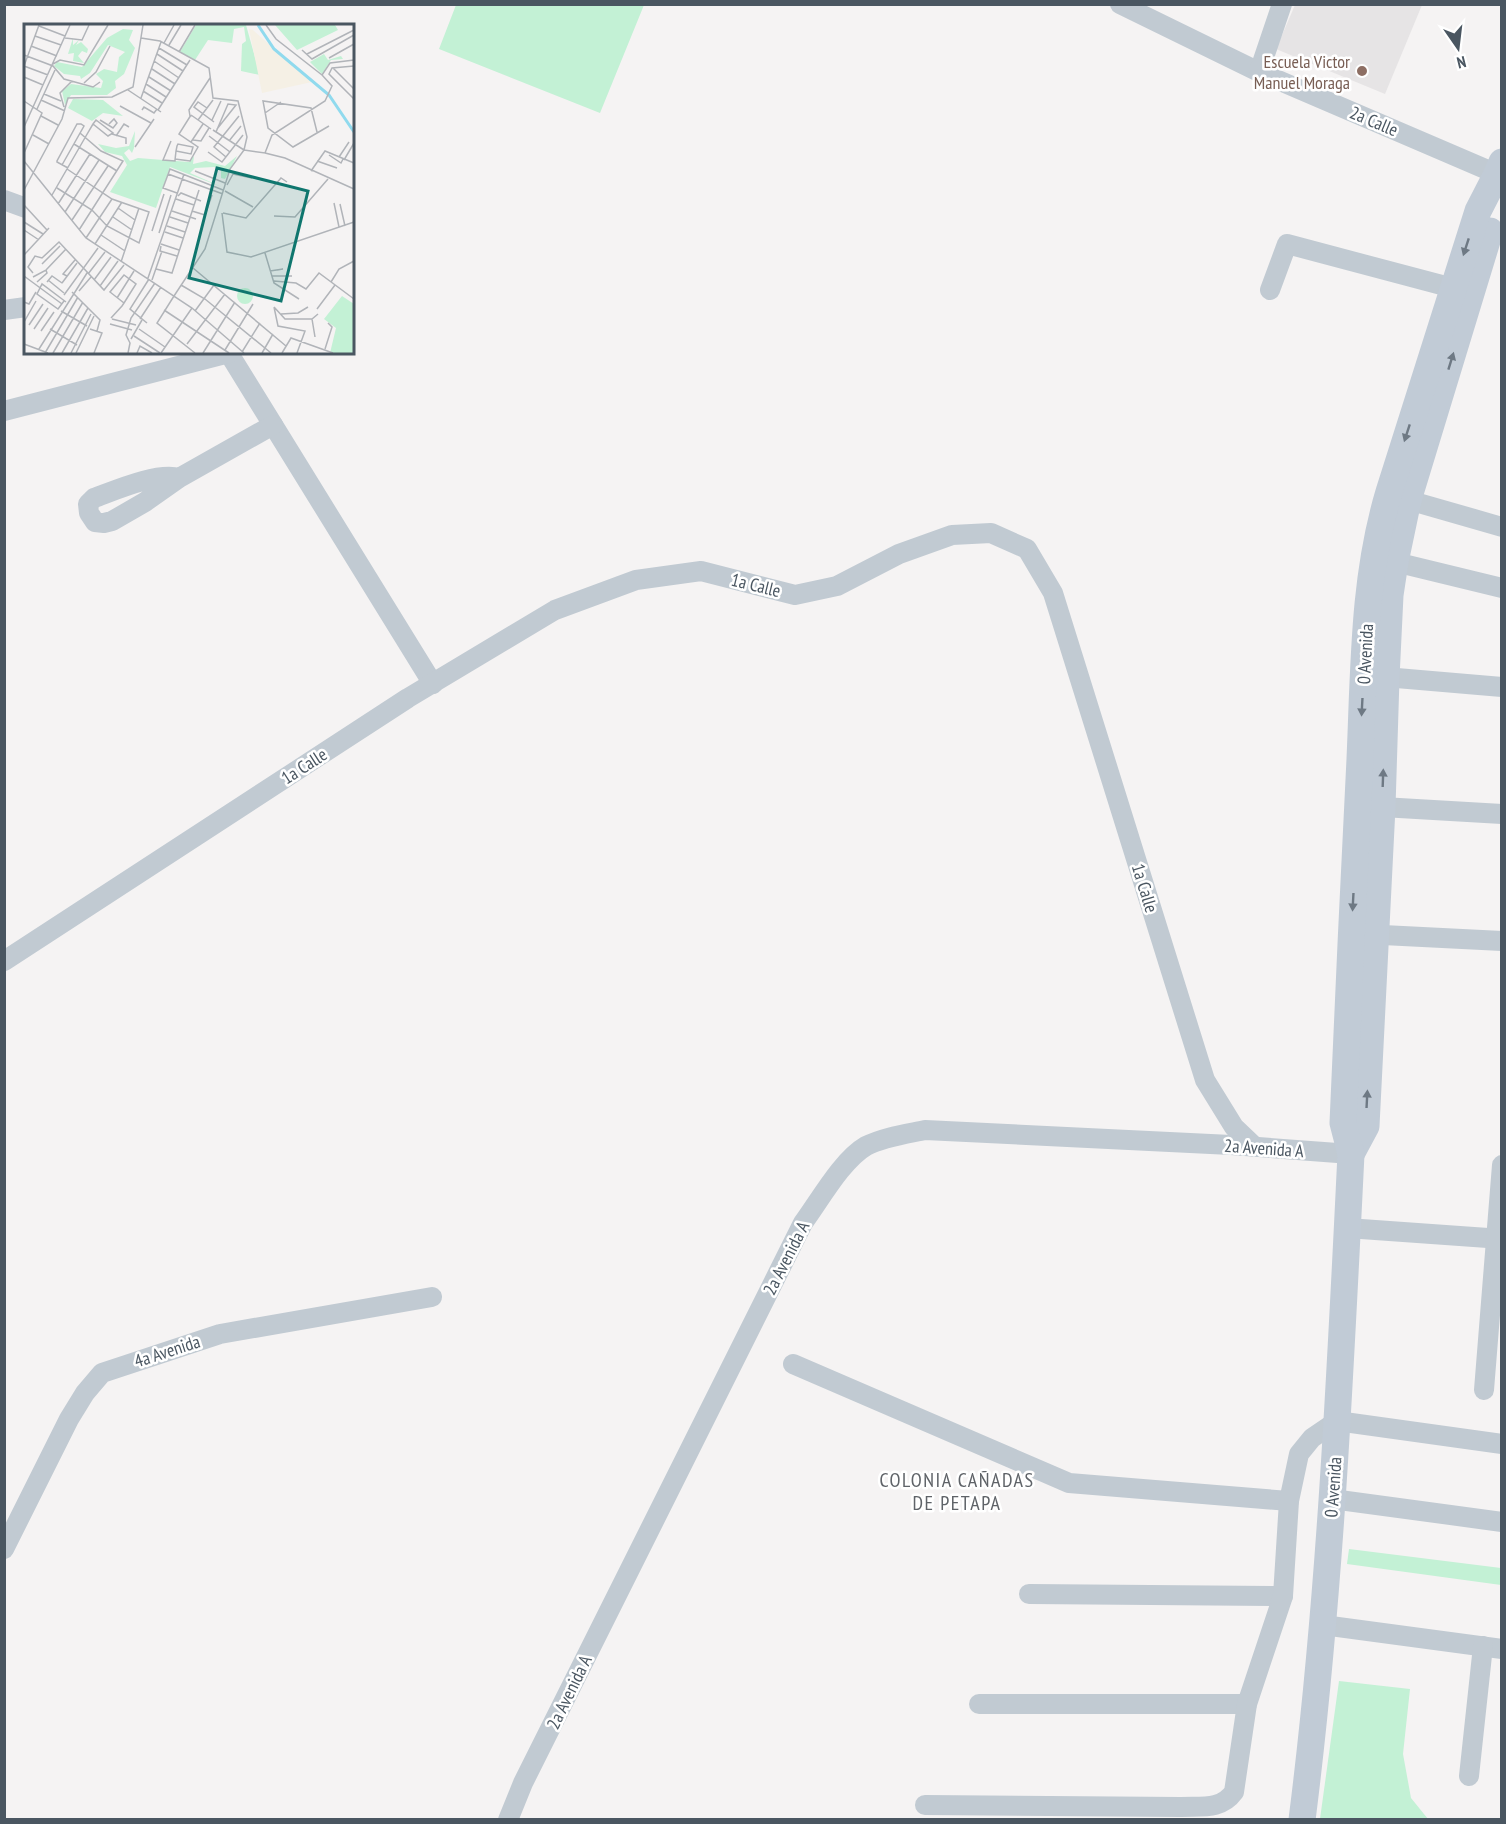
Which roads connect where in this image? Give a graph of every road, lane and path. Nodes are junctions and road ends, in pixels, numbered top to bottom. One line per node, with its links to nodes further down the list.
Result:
1 (1120, 4): 3 (street, 2a Calle)
2 (1282, 4): 3 (street)
3 (1259, 72): 4 (street, 2a Calle)
4 (1499, 168): 7 (main road, 0 Avenida, one-way to 7); 16 (main road, 0 Avenida, one-way to 4)
5 (4, 200): 6 (street)
6 (24, 207)
7 (1453, 288): 8 (street); 20 (main road, 0 Avenida, one-way to 20)
8 (1270, 290)
9 (24, 307): 10 (street)
10 (4, 310)
11 (224, 354): 13 (street)
12 (229, 354): 14 (street)
13 (4, 411)
14 (273, 425): 15 (street); 21 (street)
15 (179, 478)
16 (1408, 500): 17 (street); 18 (main road, 0 Avenida)
17 (1502, 527)
18 (1395, 562): 19 (street); 20 (main road, 0 Avenida)
19 (1502, 588)
20 (1375, 676): 22 (street); 23 (main road, 0 Avenida, one-way to 20); 25 (main road, 0 Avenida, one-way to 25)
21 (433, 684): 27 (street, 1a Calle); 28 (street, 1a Calle)
22 (1502, 687)
23 (1382, 807): 24 (street); 25 (main road, 0 Avenida)
24 (1502, 814)
25 (1364, 934): 26 (street); 29 (main road, 0 Avenida)
26 (1502, 941)
27 (4, 961)
28 (1256, 1147): 29 (street, 2a Avenida A); 52 (street, 2a Avenida A)
29 (1351, 1154): 31 (main road, 0 Avenida)
30 (1502, 1165): 32 (street)
31 (1347, 1228): 32 (street); 36 (main road, 0 Avenida)
32 (1499, 1239): 35 (street)
33 (432, 1297): 41 (street, 4a Avenida)
34 (792, 1364): 39 (street)
35 (1484, 1390)
36 (1337, 1421): 37 (street); 38 (main road, 0 Avenida); 39 (street)
37 (1502, 1444)
38 (1332, 1499): 40 (street); 44 (main road, 0 Avenida)
39 (1289, 1501): 43 (street)
40 (1502, 1522)
41 (4, 1549)
42 (1029, 1594): 43 (street)
43 (1283, 1596): 47 (street)
44 (1323, 1625): 45 (street); 53 (main road, 0 Avenida)
45 (1492, 1647): 48 (street)
46 (979, 1704): 47 (street)
47 (1247, 1704): 51 (street)
48 (1468, 1776)
49 (926, 1805): 50 (street)
50 (1076, 1813): 51 (street)
51 (1181, 1813)
52 (508, 1820)
53 (1302, 1820)

